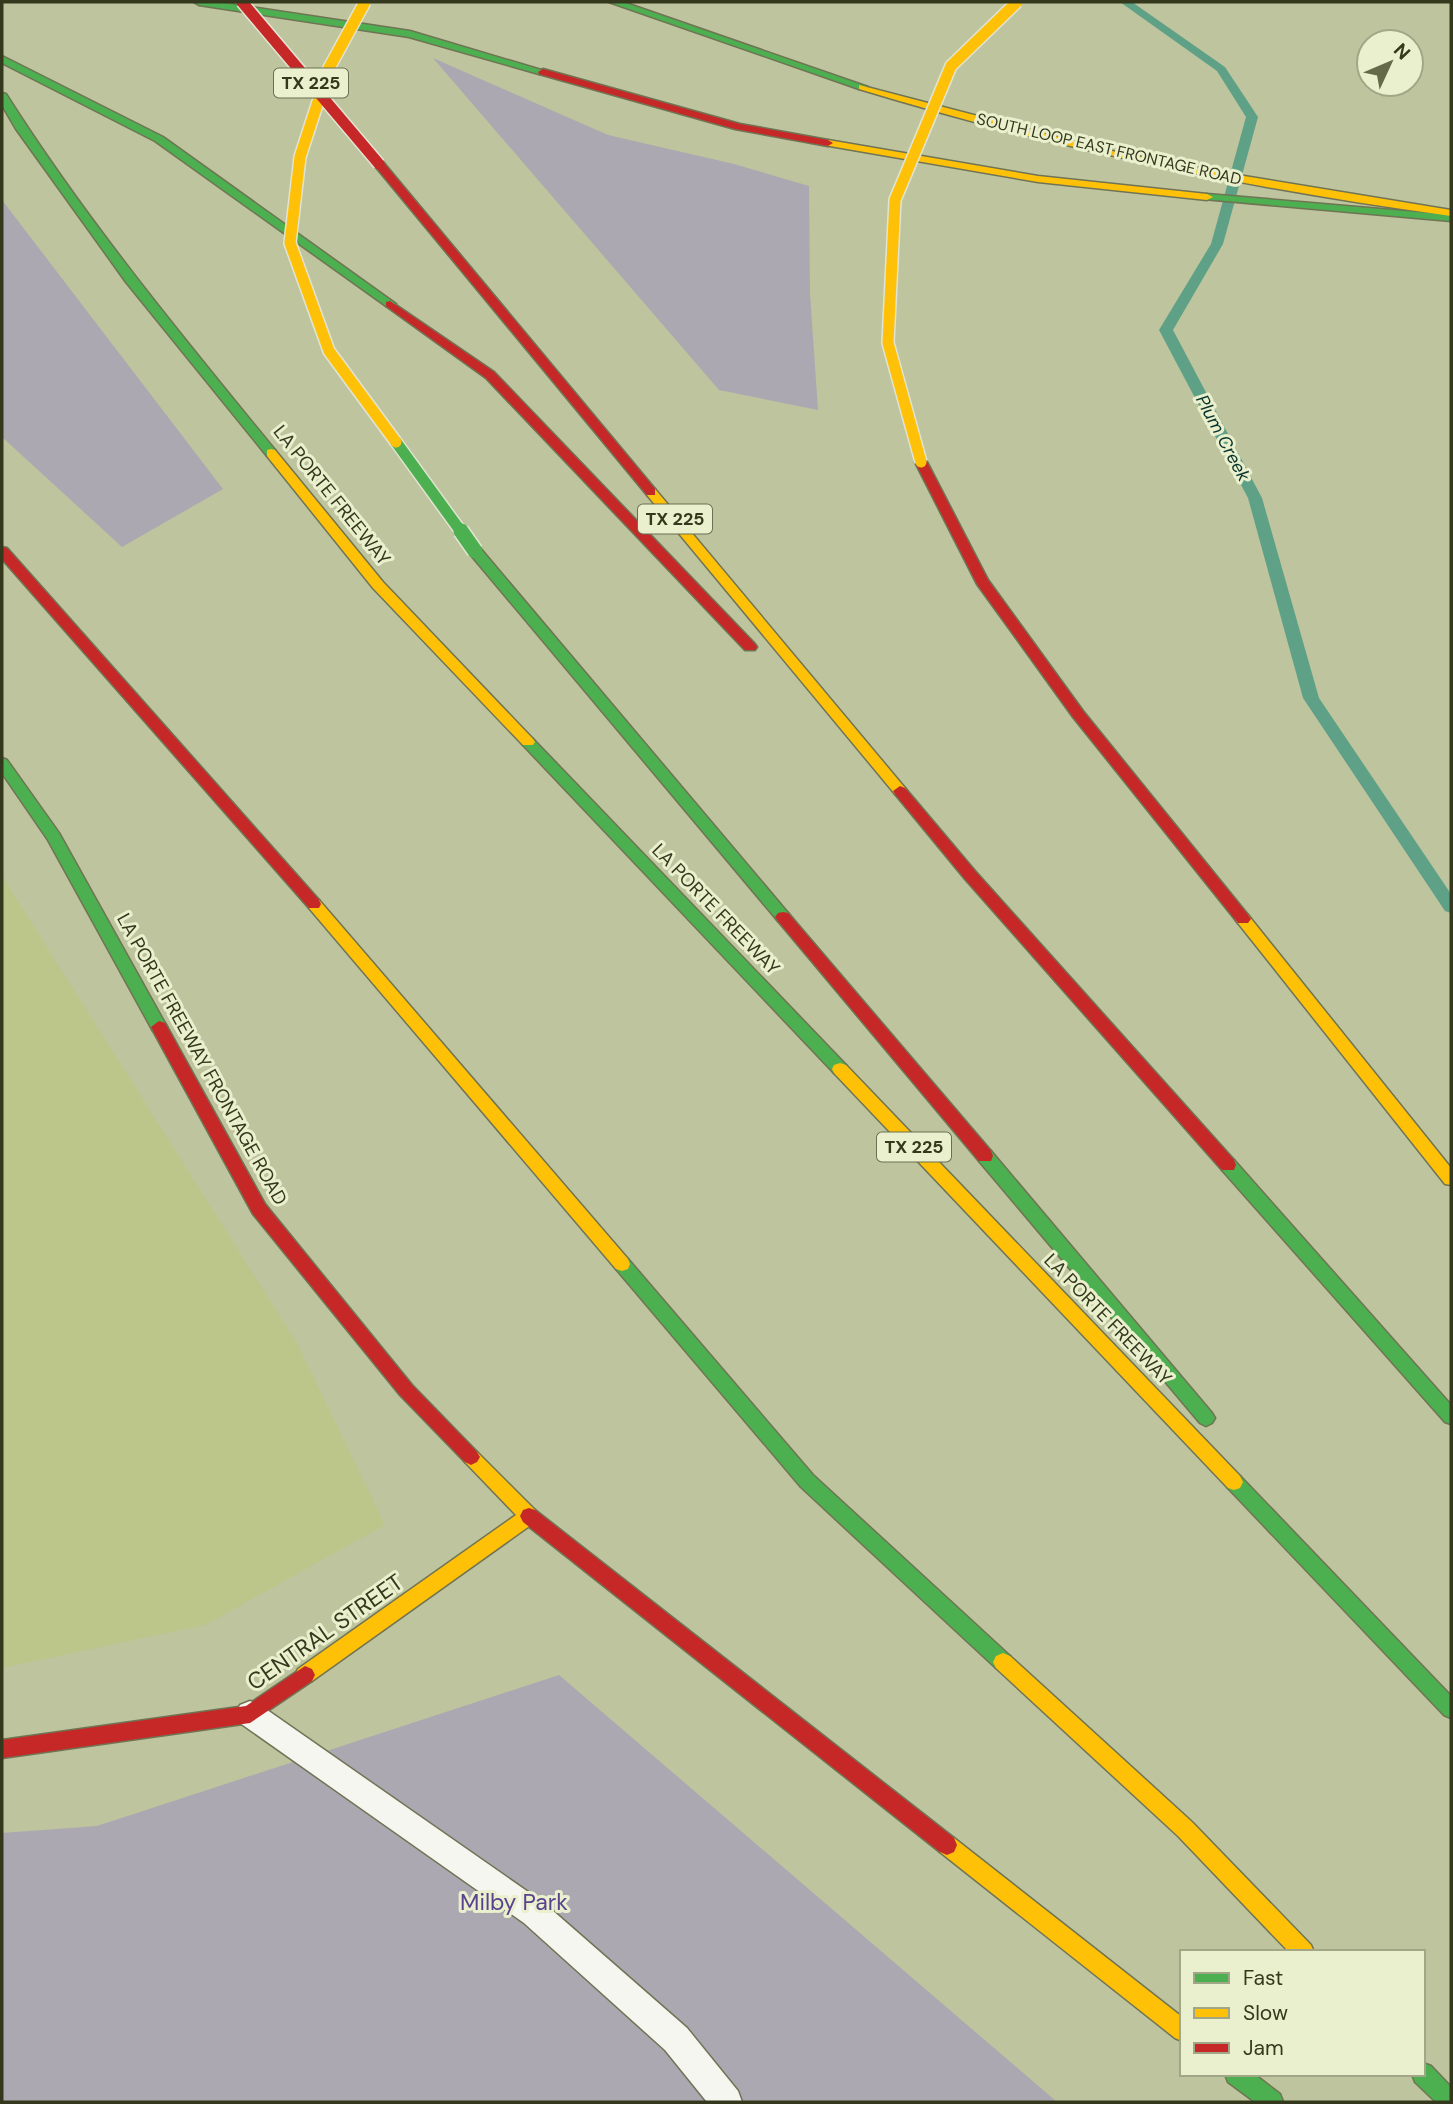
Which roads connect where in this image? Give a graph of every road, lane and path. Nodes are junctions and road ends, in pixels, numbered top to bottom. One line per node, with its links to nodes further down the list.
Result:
1 (200, 2): 10 (main road)
2 (242, 2): 15 (main road, TX 225, bridge)
3 (365, 2): 18 (main road, bridge)
4 (614, 2): 10 (main road, SOUTH LOOP EAST FRONTAGE ROAD)
5 (1017, 2): 16 (main road, bridge)
6 (2, 59): 12 (main road)
7 (925, 83): 8 (main road, SOUTH LOOP EAST FRONTAGE ROAD)
8 (964, 95)
9 (2, 96): 21 (main road, LA PORTE FREEWAY / TX 225)
10 (1451, 215)
11 (2, 551): 24 (main road)
12 (759, 655)
13 (807, 705): 15 (main road)
14 (2, 763): 20 (main road, LA PORTE FREEWAY FRONTAGE ROAD)
15 (970, 875): 17 (main road, TX 225)
16 (1451, 1179)
17 (1451, 1417)
18 (1219, 1433)
19 (1281, 1507): 21 (main road)
20 (528, 1516): 22 (main road, CENTRAL STREET); 25 (main road, LA PORTE FREEWAY FRONTAGE ROAD)
21 (1451, 1709)
22 (250, 1714): 23 (main road, CENTRAL STREET); 28 (lane)
23 (2, 1749)
24 (1302, 1950)
25 (1180, 2029)
26 (1239, 2076): 29 (main road)
27 (1425, 2076): 30 (main road)
28 (727, 2102)
29 (1272, 2102)
30 (1451, 2102)

